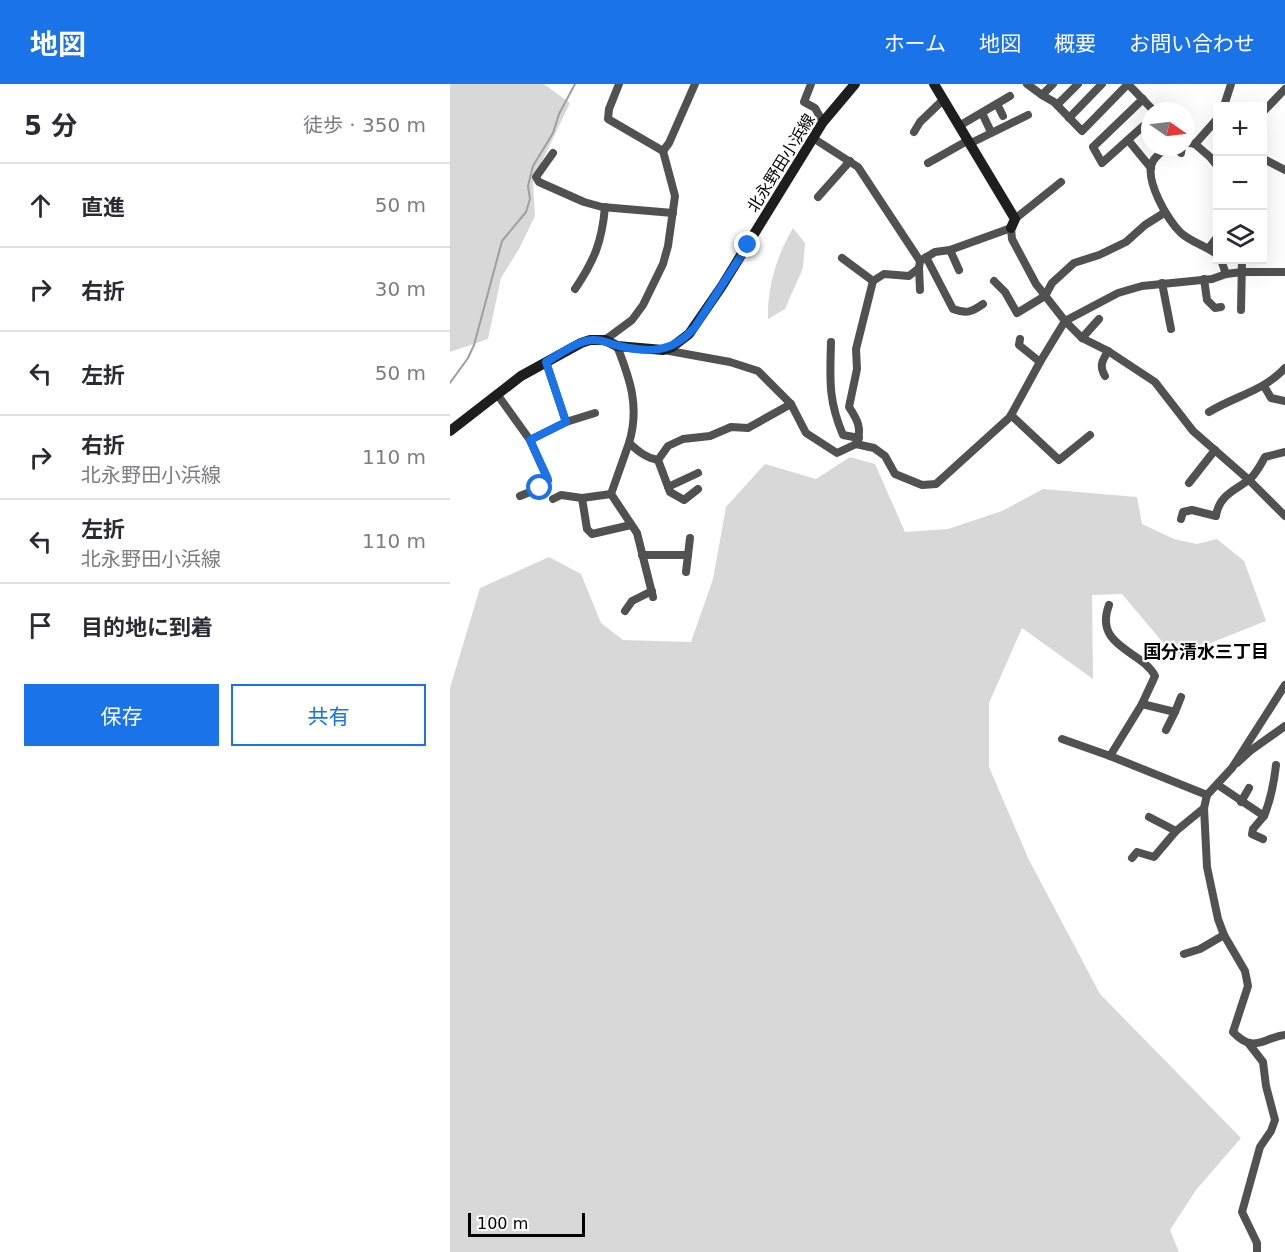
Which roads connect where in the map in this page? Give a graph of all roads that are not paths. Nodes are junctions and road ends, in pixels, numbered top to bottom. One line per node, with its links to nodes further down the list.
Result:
1 (619, 84): 36 (street)
2 (695, 84): 36 (street)
3 (811, 84): 26 (street)
4 (855, 84): 26 (main road, 北永野田小浜線)
5 (934, 84): 16 (main road)
6 (1027, 84): 13 (street)
7 (1053, 84): 13 (street)
8 (1078, 84): 20 (street)
9 (1102, 84): 25 (street)
10 (1130, 84): 15 (street); 25 (street)
11 (1231, 84): 18 (street)
12 (1285, 89): 21 (street)
13 (1042, 95): 20 (street)
14 (1010, 96): 19 (street)
15 (1143, 99): 17 (street); 33 (street)
16 (943, 100): 28 (main road); 30 (street)
17 (1146, 102)
18 (1225, 102)
19 (997, 104): 22 (street); 24 (street)
20 (1057, 105): 25 (street)
21 (1267, 109)
22 (982, 113): 28 (street); 31 (street)
23 (1028, 115): 31 (street)
24 (1003, 116)
25 (1069, 118)
26 (823, 122): 32 (main road, 北永野田小浜線)
27 (1213, 124): 35 (street)
28 (959, 126): 34 (main road)
29 (1141, 128): 33 (street)
30 (914, 132)
31 (992, 132): 34 (street)
32 (813, 138): 39 (street); 81 (main road, 北永野田小浜線)
33 (1128, 140): 43 (street)
34 (968, 142): 42 (street); 50 (main road)
35 (1195, 144): 40 (street)
36 (663, 151): 48 (street)
37 (553, 153): 47 (street)
38 (1158, 156): 43 (street)
39 (850, 161): 46 (street); 56 (street)
40 (1213, 161)
41 (1267, 161): 44 (street)
42 (928, 163)
43 (1151, 168): 49 (street)
44 (1285, 170)
45 (1061, 183): 50 (street)
46 (818, 197)
47 (604, 207): 48 (street); 67 (street)
48 (673, 213): 78 (street)
49 (1164, 213): 52 (street); 69 (street)
50 (1013, 224): 53 (street); 69 (street)
51 (1213, 243): 52 (street)
52 (1209, 248): 54 (street)
53 (950, 250): 56 (street); 59 (street)
54 (1213, 251)
55 (842, 258): 64 (street)
56 (922, 262): 64 (street); 68 (street); 70 (street)
57 (1222, 264): 62 (street)
58 (1242, 264): 60 (street)
59 (959, 270)
60 (1242, 272): 61 (street); 62 (street); 72 (street)
61 (1285, 272)
62 (1226, 274): 63 (street)
63 (1204, 279): 66 (street); 71 (street)
64 (873, 281): 98 (street)
65 (994, 281): 69 (street)
66 (1162, 283): 74 (street); 75 (street)
67 (575, 289)
68 (920, 290)
69 (1045, 296): 74 (street)
70 (983, 304)
71 (1221, 307)
72 (1241, 310)
73 (1099, 319): 76 (street)
74 (1065, 321): 76 (street); 84 (street)
75 (1171, 328)
76 (1082, 338): 82 (street)
77 (1020, 339): 84 (street)
78 (605, 340): 80 (main road); 83 (main road)
79 (831, 342): 98 (street)
80 (617, 346): 81 (main road); 99 (street)
81 (663, 350): 90 (street)
82 (1108, 351): 86 (street); 100 (street)
83 (546, 362): 88 (main road); 94 (street)
84 (1040, 362): 93 (street)
85 (1285, 368): 87 (street)
86 (1105, 376)
87 (1264, 386): 89 (street); 91 (street)
88 (498, 394): 95 (main road); 97 (street)
89 (1285, 401)
90 (791, 404): 98 (street); 102 (street)
91 (1209, 412)
92 (595, 413): 94 (street)
93 (1011, 415): 96 (street); 98 (street)
94 (566, 422): 97 (street)
95 (450, 430)
96 (1090, 435)
97 (530, 440): 109 (street)
98 (857, 441)
99 (629, 443): 102 (street); 108 (street)
100 (1215, 450): 104 (street); 105 (street)
101 (1285, 452): 104 (street)
102 (658, 460): 106 (street)
103 (698, 473): 106 (street)
104 (1249, 480): 112 (street); 113 (street)
105 (1189, 483)
106 (669, 487): 107 (street)
107 (698, 489)
108 (611, 494): 110 (street); 114 (street)
109 (520, 496)
110 (582, 498): 111 (street); 114 (street)
111 (553, 499)
112 (1285, 516)
113 (1181, 519)
114 (631, 525): 116 (street)
115 (690, 538): 117 (street)
116 (642, 555): 117 (street); 120 (street)
117 (688, 555): 118 (street)
118 (686, 572)
119 (1109, 605): 123 (street)
120 (625, 611)
121 (1285, 685): 130 (street)
122 (1181, 697): 124 (street)
123 (1142, 704): 124 (street); 128 (street)
124 (1175, 712): 126 (street)
125 (1285, 726): 130 (street)
126 (1167, 730)
127 (1062, 739): 128 (street)
128 (1110, 756): 133 (street)
129 (1276, 765): 136 (street)
130 (1232, 768): 131 (street)
131 (1218, 785): 133 (street); 134 (street)
132 (1249, 788): 134 (street)
133 (1207, 795): 135 (street)
134 (1241, 802): 136 (street)
135 (1204, 808): 138 (street); 141 (street)
136 (1264, 816): 139 (street)
137 (1149, 817): 138 (street)
138 (1176, 831): 140 (street)
139 (1263, 839)
140 (1132, 858)
141 (1224, 935): 142 (street); 144 (street)
142 (1184, 954)
143 (1285, 1035): 144 (street)
144 (1249, 1044): 145 (street)
145 (1257, 1252)

